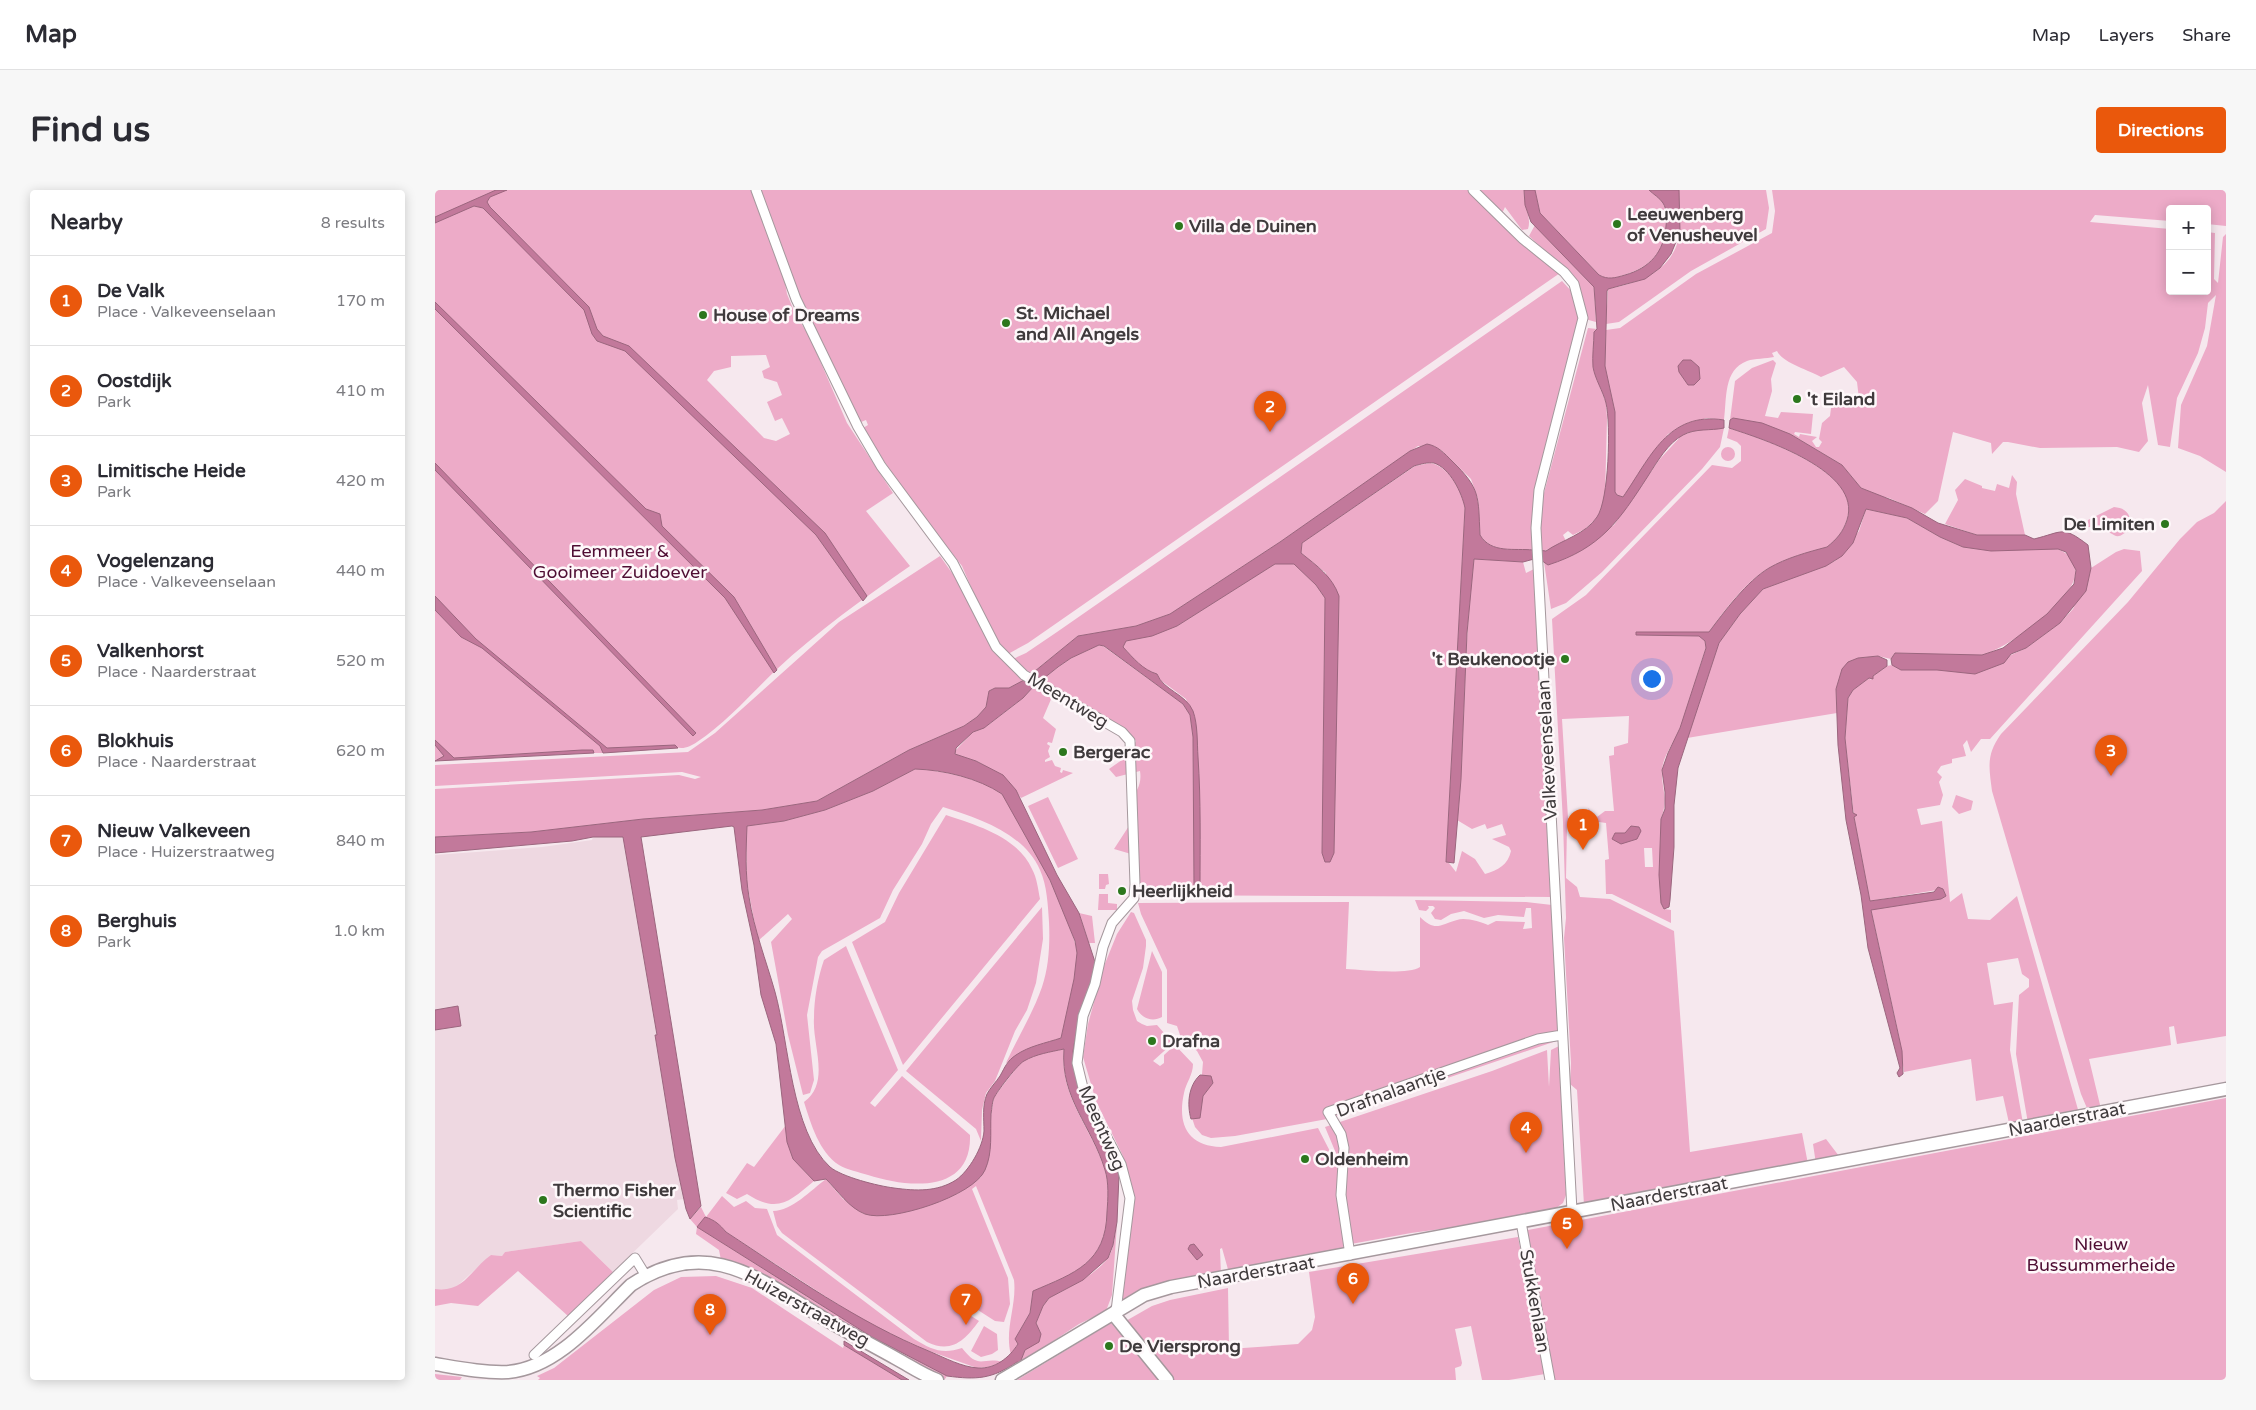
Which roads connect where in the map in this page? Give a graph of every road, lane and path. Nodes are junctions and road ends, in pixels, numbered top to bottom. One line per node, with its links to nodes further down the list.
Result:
1 (756, 190): 9 (street, Meentweg)
2 (1473, 190): 3 (street, Valkeveenselaan)
3 (1562, 1035): 5 (street, Valkeveenselaan); 7 (street, Drafnalaantje)
4 (2226, 1088): 5 (street, Naarderstraat)
5 (1572, 1211): 6 (street, Naarderstraat)
6 (1521, 1222): 7 (street, Naarderstraat); 17 (street, Stukkenlaan)
7 (1350, 1255): 9 (street, Naarderstraat)
8 (646, 1276): 10 (street); 11 (street, Huizerstraatweg); 14 (street, Huizerstraatweg)
9 (1116, 1311): 15 (street); 16 (street)
10 (578, 1315): 11 (street); 12 (street)
11 (589, 1325): 13 (street, Huizerstraatweg)
12 (535, 1355)
13 (435, 1364)
14 (937, 1380)
15 (1002, 1380)
16 (1167, 1380)
17 (1550, 1380)

